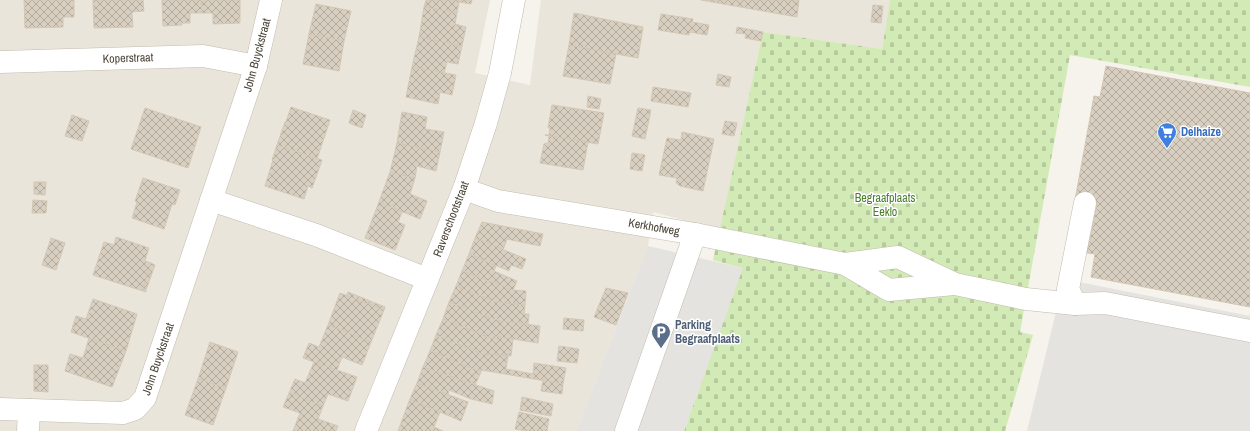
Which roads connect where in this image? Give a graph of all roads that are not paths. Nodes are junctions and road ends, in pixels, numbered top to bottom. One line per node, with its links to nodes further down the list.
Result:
1 (272, 0): 4 (street, John Buyckstraat)
2 (514, 0): 5 (street, Raverschootstraat)
3 (0, 62): 4 (street, Koperstraat)
4 (256, 66): 6 (street, John Buyckstraat)
5 (464, 189): 8 (street, Kerkhofweg); 10 (street, Raverschootstraat)
6 (211, 200): 10 (street); 15 (street, John Buyckstraat)
7 (1085, 203): 12 (street)
8 (695, 234): 9 (street, Kerkhofweg); 17 (street)
9 (845, 264): 11 (street); 11 (street)
10 (427, 279): 16 (street, Raverschootstraat)
11 (956, 284): 12 (street)
12 (1075, 304): 13 (street)
13 (1250, 331)
14 (0, 409): 15 (street, John Buyckstraat)
15 (29, 421)
16 (366, 431)
17 (626, 431)

